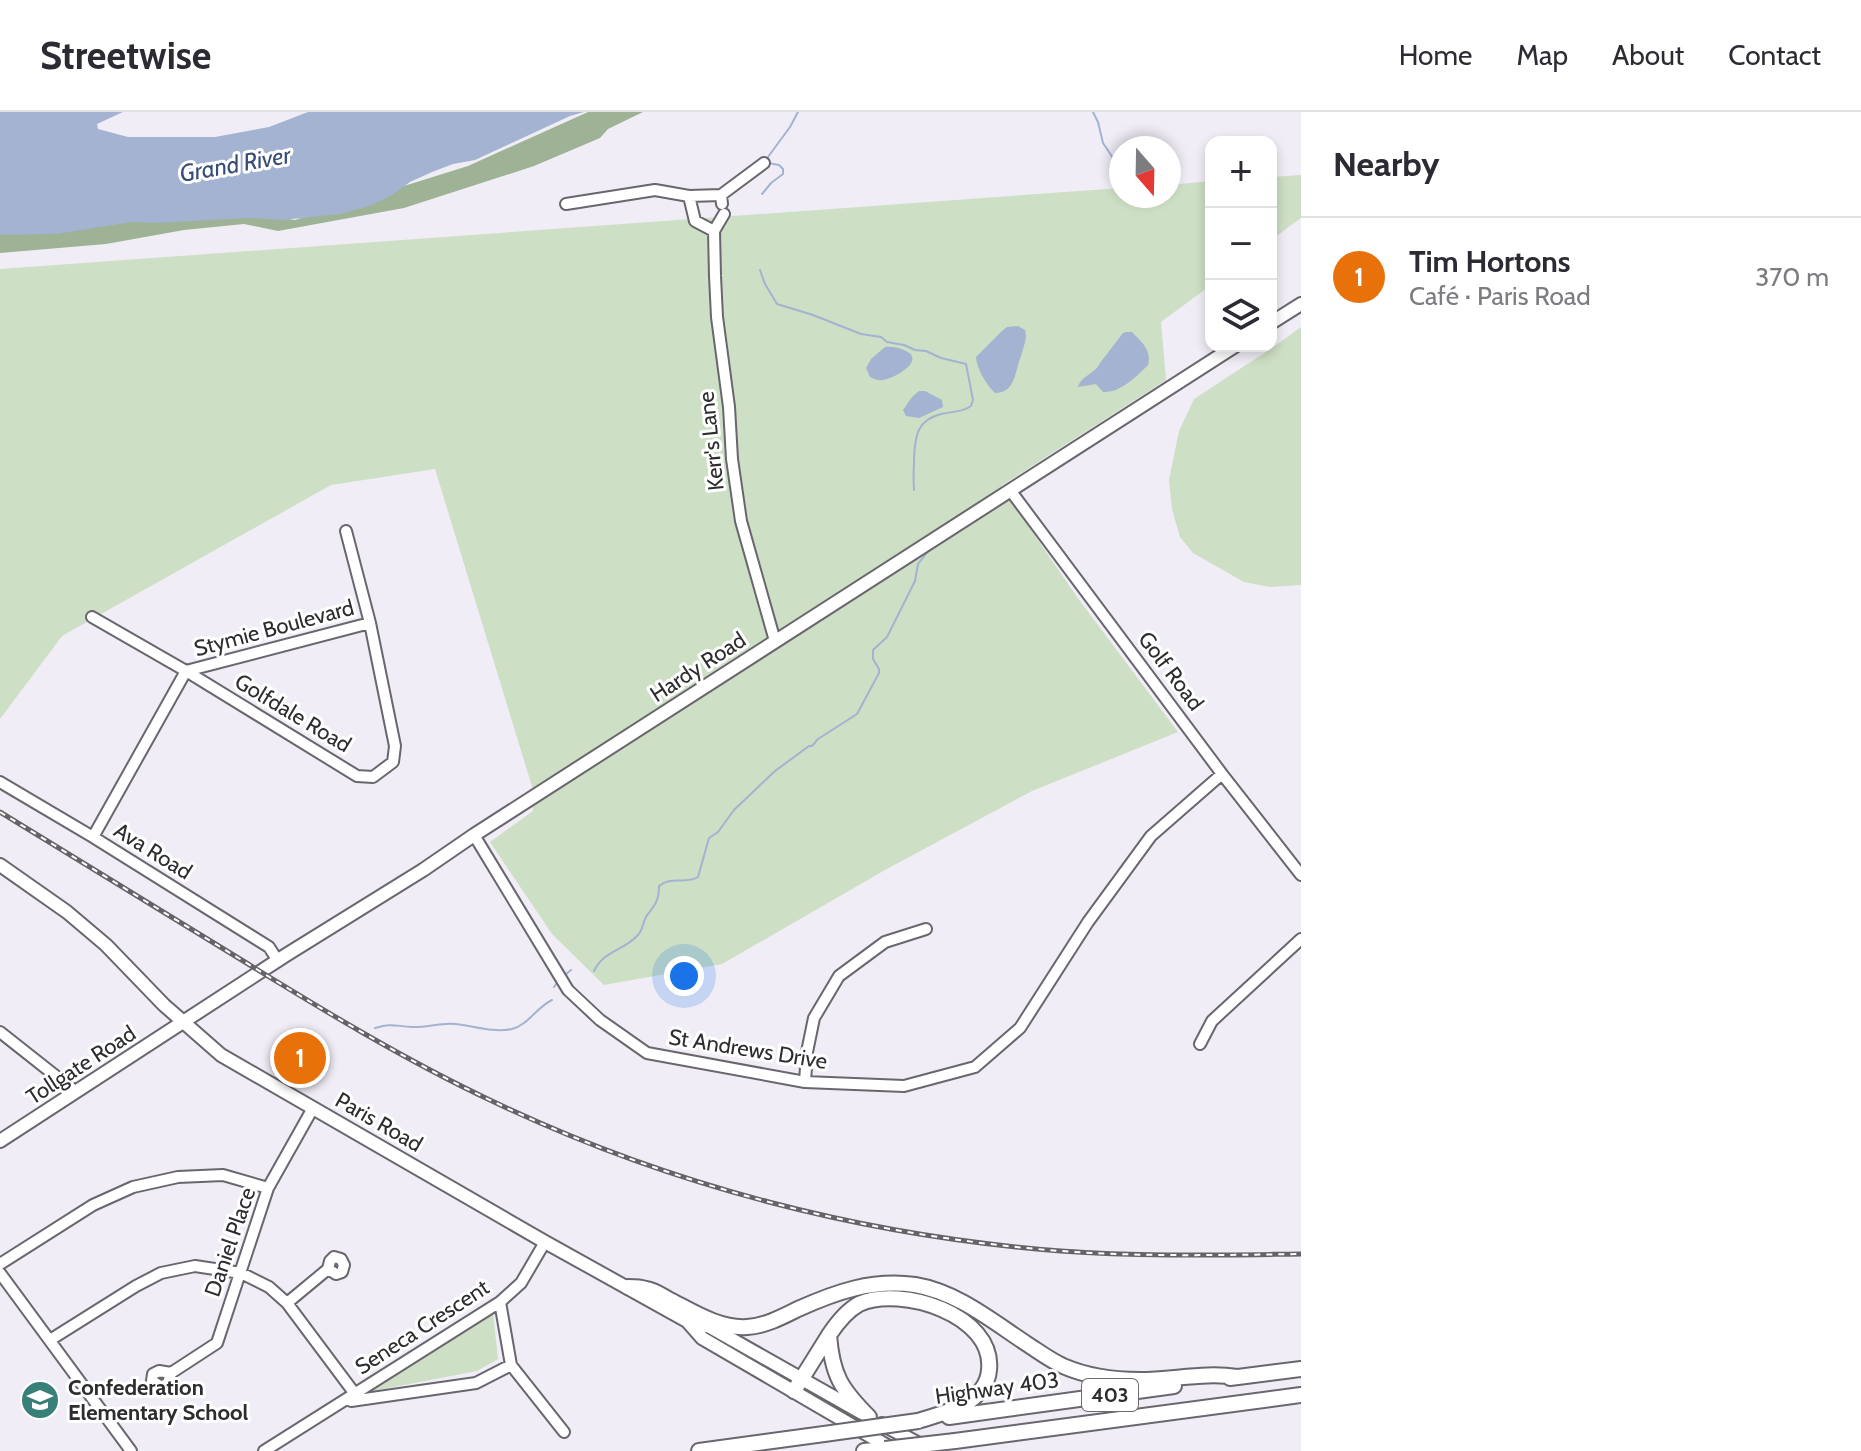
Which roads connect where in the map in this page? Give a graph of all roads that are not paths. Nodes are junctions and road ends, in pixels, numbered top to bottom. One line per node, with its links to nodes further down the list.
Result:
1 (764, 163): 4 (street)
2 (689, 196): 3 (street); 4 (street); 5 (street)
3 (566, 204)
4 (722, 205): 5 (street)
5 (714, 231): 13 (street, Kerr's Lane)
6 (1301, 304): 7 (main road)
7 (1277, 319)
8 (1226, 352): 9 (main road, Hardy Road)
9 (1010, 490): 13 (main road, Hardy Road); 15 (street, Golf Road)
10 (346, 531): 12 (street, Golfdale Road)
11 (92, 617): 14 (street, Golfdale Road)
12 (370, 623): 14 (street, Stymie Boulevard); 14 (street, Golfdale Road)
13 (775, 641): 17 (main road, Hardy Road)
14 (186, 671): 18 (street, Stymie Boulevard)
15 (1222, 774): 20 (street, Golf Road); 27 (street, St Andrews Drive)
16 (0, 782): 18 (street, Ava Road)
17 (474, 835): 23 (main road, Hardy Road); 27 (street, St Andrews Drive)
18 (93, 837): 23 (street, Ava Road)
19 (0, 865): 24 (main road, Paris Road)
20 (1301, 875)
21 (926, 929): 27 (street)
22 (1301, 939): 26 (street)
23 (278, 961): 24 (main road, Hardy Road)
24 (184, 1022): 28 (main road, Tollgate Road); 29 (main road, Paris Road)
25 (0, 1032): 28 (street)
26 (1200, 1044)
27 (805, 1082)
28 (76, 1092): 30 (main road, Tollgate Road)
29 (313, 1108): 31 (street, Daniel Place); 32 (main road, Paris Road)
30 (0, 1141)
31 (268, 1188): 33 (street); 36 (street, Daniel Place)
32 (545, 1242): 37 (main road, Paris Road); 38 (street, Seneca Crescent)
33 (0, 1264)
34 (328, 1269): 39 (street)
35 (0, 1273): 41 (street)
36 (241, 1273): 39 (street); 41 (street); 44 (street, Daniel Place)
37 (628, 1287): 45 (highway); 46 (main road, Paris Road)
38 (500, 1302): 42 (street); 47 (street, Seneca Crescent)
39 (287, 1303): 47 (street)
40 (829, 1335): 46 (highway); 50 (highway); 51 (highway)
41 (50, 1340): 54 (street)
42 (511, 1365): 49 (street, Seneca Crescent); 52 (street)
43 (1301, 1369): 45 (highway, Highway 403 / 403)
44 (171, 1373)
45 (1237, 1377): 51 (highway, Highway 403 / 403)
46 (798, 1384): 50 (main road, Paris Road); 53 (main road, Paris Road)
47 (355, 1394): 49 (street, Seneca Crescent)
48 (1301, 1395): 53 (highway, Highway 403 / 403, bridge)
49 (344, 1402): 55 (street, Seneca Crescent)
50 (869, 1417): 58 (main road, Paris Road)
51 (918, 1421): 56 (highway, Highway 403 / 403, bridge)
52 (564, 1432)
53 (887, 1450): 57 (highway, 403)
54 (131, 1451)
55 (264, 1451)
56 (699, 1451)
57 (864, 1451)
58 (932, 1451)

